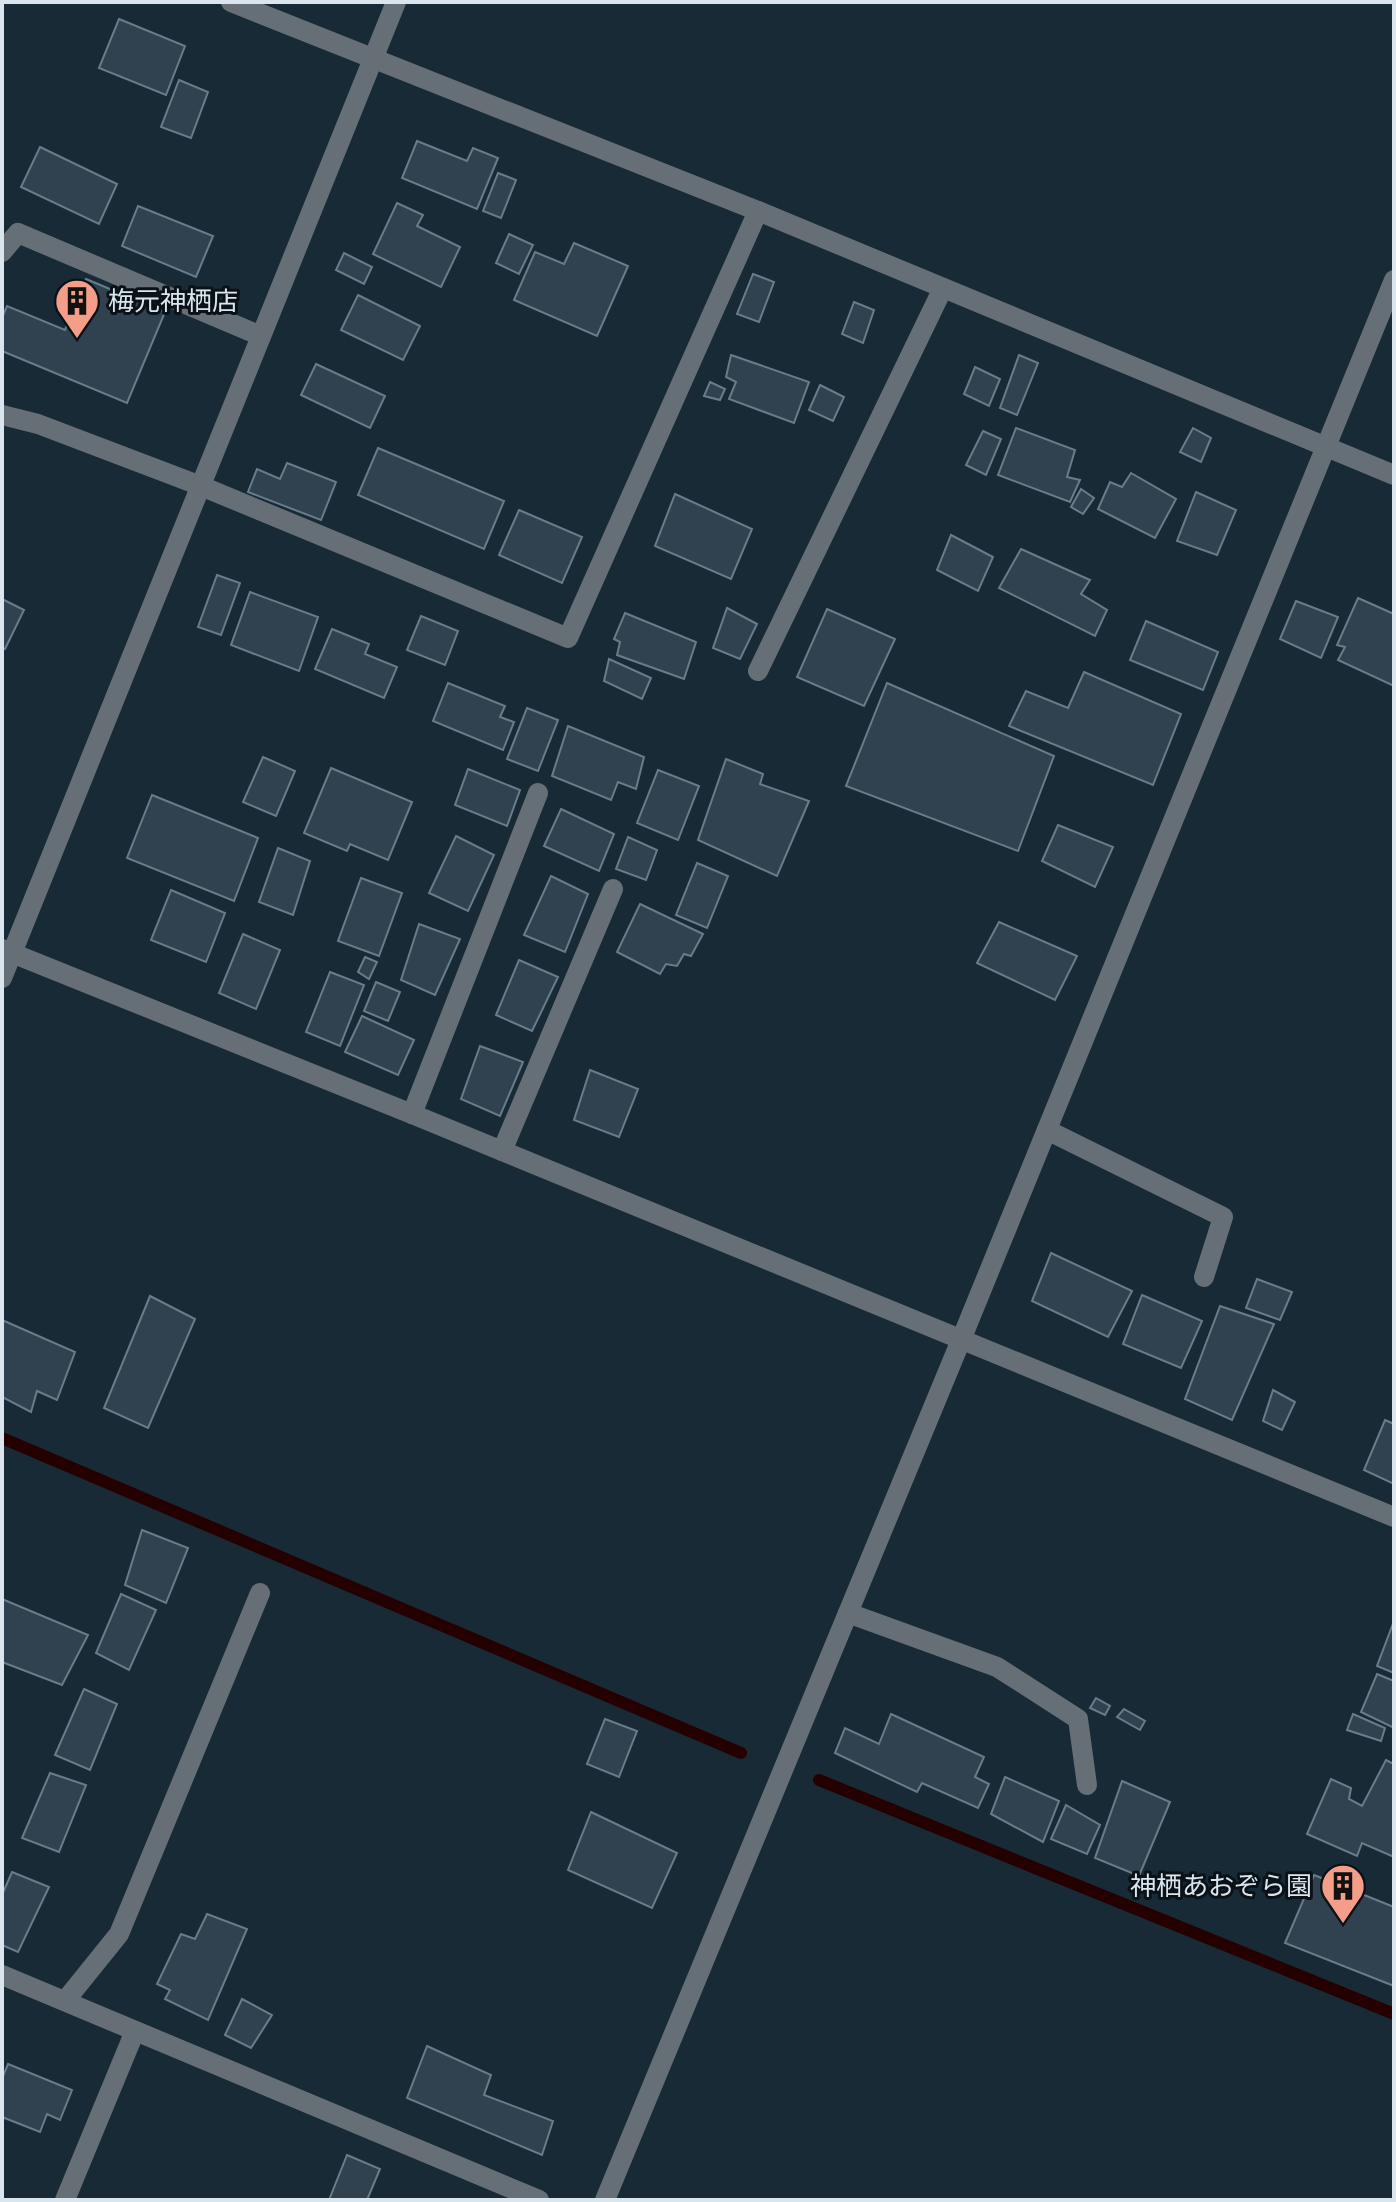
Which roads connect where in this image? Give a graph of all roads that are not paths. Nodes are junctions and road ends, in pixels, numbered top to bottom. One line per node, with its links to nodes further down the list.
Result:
1 (231, 2): 3 (street)
2 (396, 2): 3 (street)
3 (373, 60): 4 (street); 8 (street)
4 (758, 211): 7 (street); 12 (street)
5 (2, 252): 8 (street)
6 (1394, 280): 10 (street)
7 (943, 288): 10 (street); 13 (street)
8 (261, 336): 12 (street)
9 (2, 415): 12 (street)
10 (1326, 447): 11 (street); 19 (street)
11 (1394, 475)
12 (201, 486): 16 (street)
13 (758, 671)
14 (538, 793): 18 (street)
15 (613, 889): 20 (street)
16 (7, 951): 17 (street); 18 (street)
17 (2, 978)
18 (412, 1114): 20 (street)
19 (1047, 1130): 21 (street); 22 (street)
20 (502, 1151): 22 (street)
21 (1204, 1277)
22 (961, 1340): 23 (street); 25 (street)
23 (1394, 1517)
24 (260, 1593): 28 (street)
25 (848, 1613): 26 (street); 32 (street)
26 (1087, 1785)
27 (2, 1975): 28 (street)
28 (65, 2001): 29 (street)
29 (135, 2031): 30 (street); 31 (street)
30 (65, 2200)
31 (539, 2200)
32 (605, 2200)

